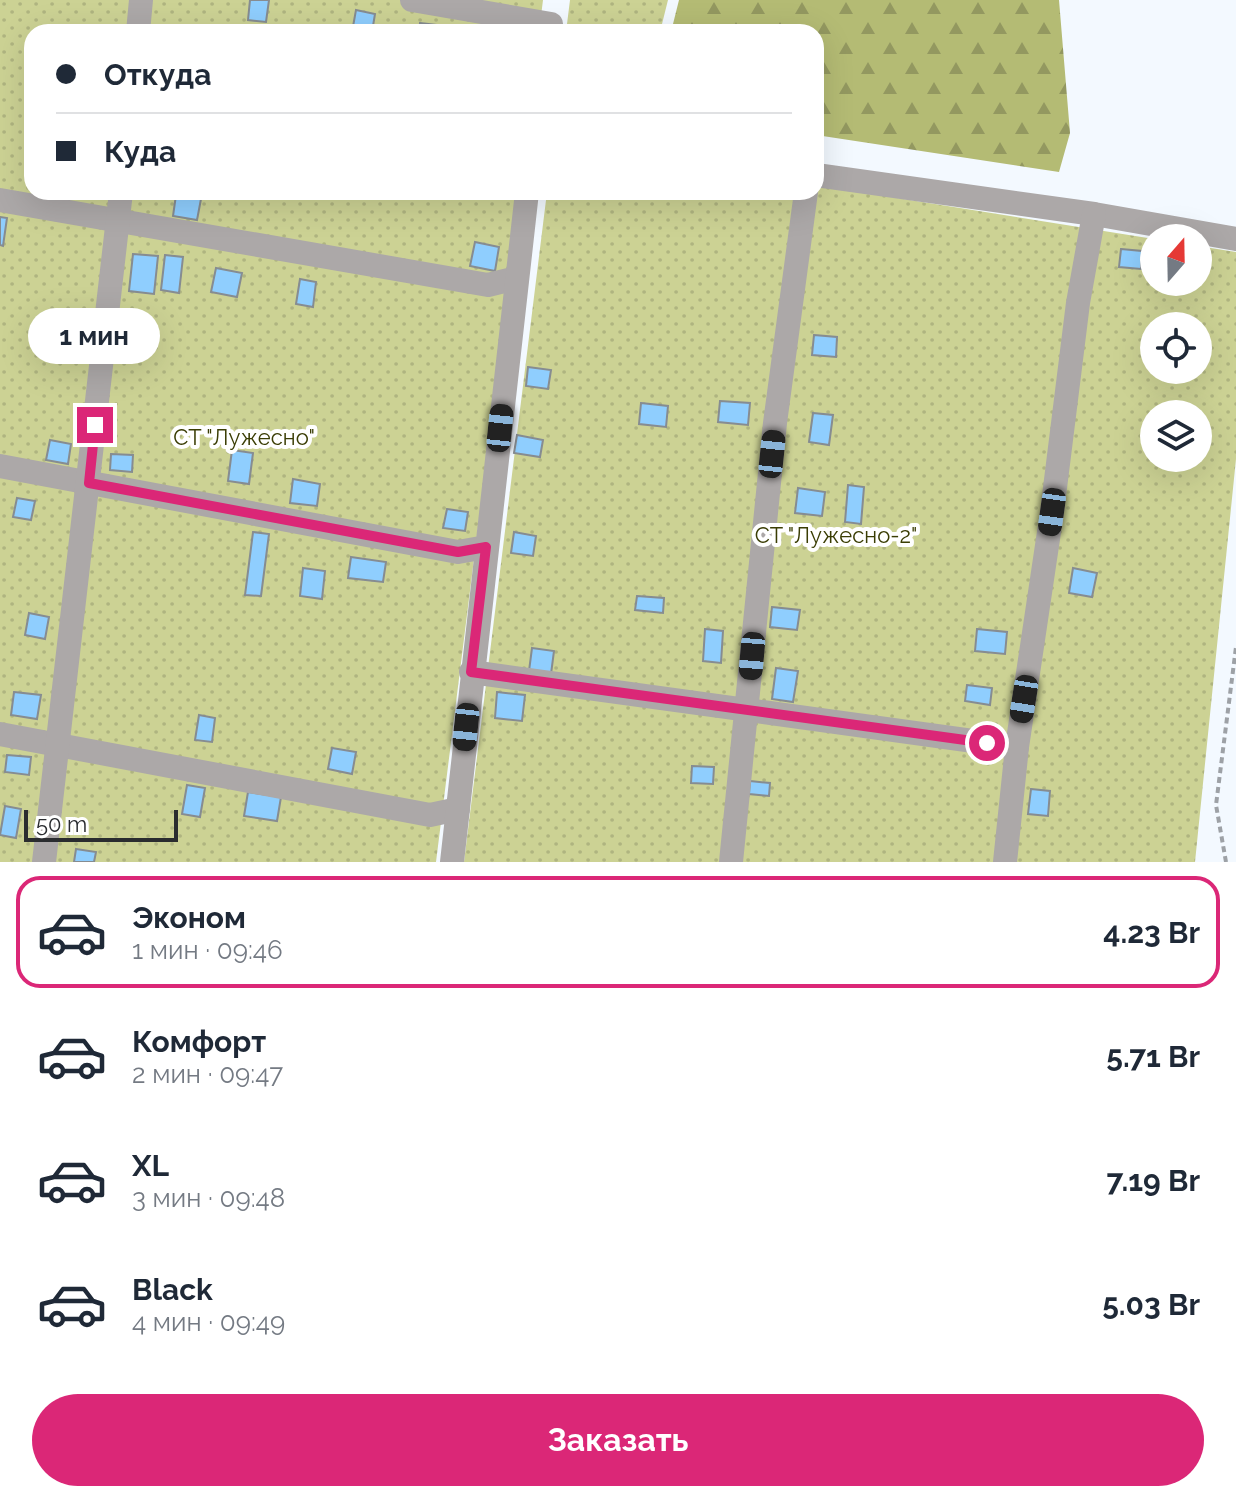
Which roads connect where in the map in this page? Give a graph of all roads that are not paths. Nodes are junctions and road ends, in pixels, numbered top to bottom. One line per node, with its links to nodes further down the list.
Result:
1 (141, 0): 4 (lane)
2 (412, 0): 3 (lane)
3 (552, 19)
4 (139, 24)
5 (824, 176): 10 (lane)
6 (0, 200): 11 (lane)
7 (120, 200): 11 (lane)
8 (526, 200): 13 (lane)
9 (805, 200): 18 (lane)
10 (1094, 214): 12 (lane); 21 (lane)
11 (117, 221): 13 (lane); 15 (lane)
12 (1236, 239)
13 (517, 278): 16 (lane)
14 (0, 466): 15 (lane)
15 (89, 483): 16 (lane); 20 (lane)
16 (486, 547): 17 (lane)
17 (471, 672): 18 (lane); 22 (lane)
18 (747, 711): 21 (lane); 25 (lane)
19 (0, 734): 20 (lane)
20 (56, 745): 22 (lane); 23 (lane)
21 (1017, 747): 26 (lane)
22 (458, 809): 24 (lane)
23 (44, 862)
24 (452, 862)
25 (731, 862)
26 (1005, 862)

